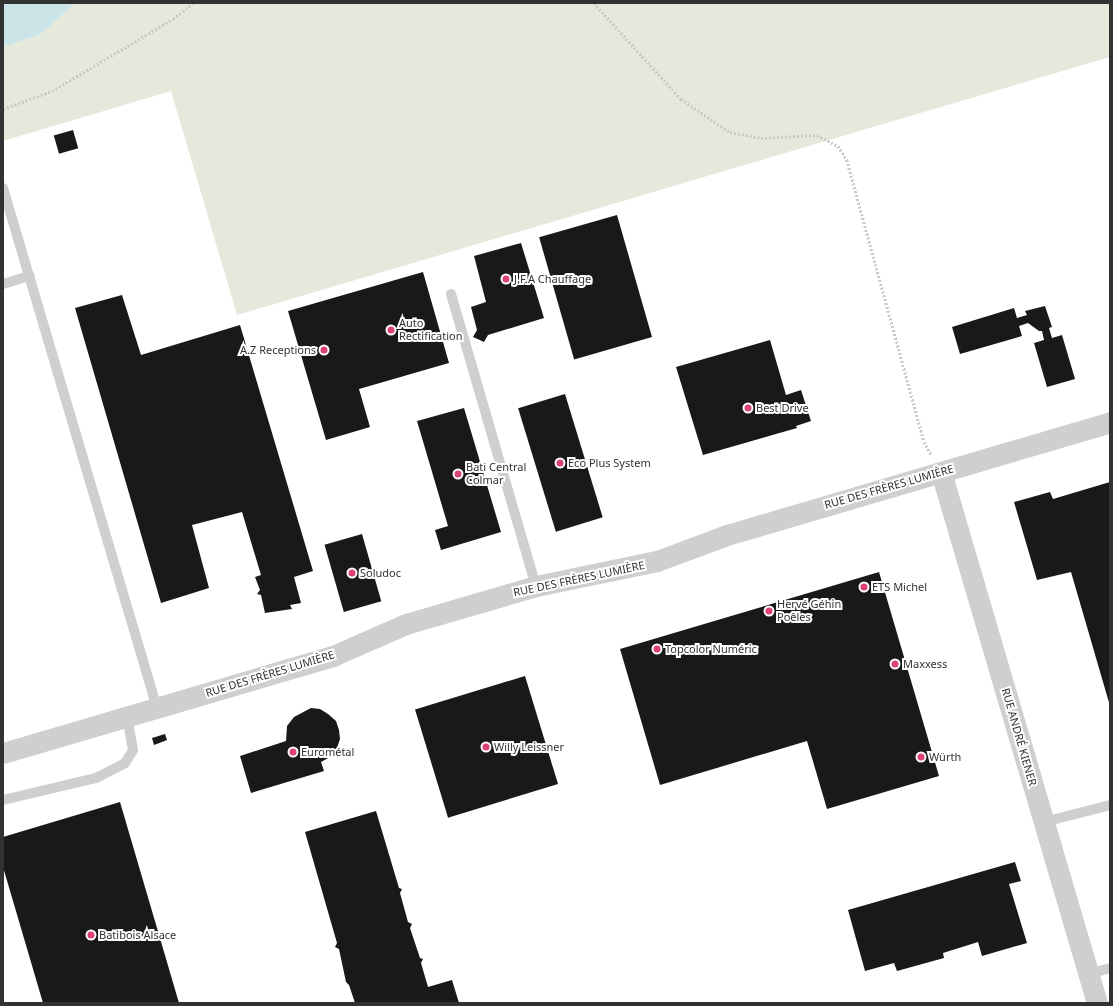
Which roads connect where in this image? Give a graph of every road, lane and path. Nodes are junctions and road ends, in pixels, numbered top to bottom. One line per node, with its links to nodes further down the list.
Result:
1 (193, 3): 3 (path)
2 (594, 3): 9 (path)
3 (3, 110)
4 (3, 188): 5 (lane)
5 (30, 276): 6 (lane); 11 (lane)
6 (3, 284)
7 (451, 294): 10 (lane)
8 (1110, 422): 9 (street, RUE DES FRÈRES LUMIÈRE)
9 (941, 472): 10 (street, RUE DES FRÈRES LUMIÈRE); 16 (street, RUE ANDRÉ KIENER)
10 (536, 586): 11 (street, RUE DES FRÈRES LUMIÈRE)
11 (157, 708): 12 (street, RUE DES FRÈRES LUMIÈRE)
12 (127, 717): 13 (street, RUE DES FRÈRES LUMIÈRE); 14 (lane)
13 (3, 753)
14 (3, 800)
15 (1110, 804): 16 (lane)
16 (1044, 822): 18 (street, RUE ANDRÉ KIENER)
17 (1110, 968): 18 (lane)
18 (1088, 974): 19 (street, RUE ANDRÉ KIENER)
19 (1097, 1003)

